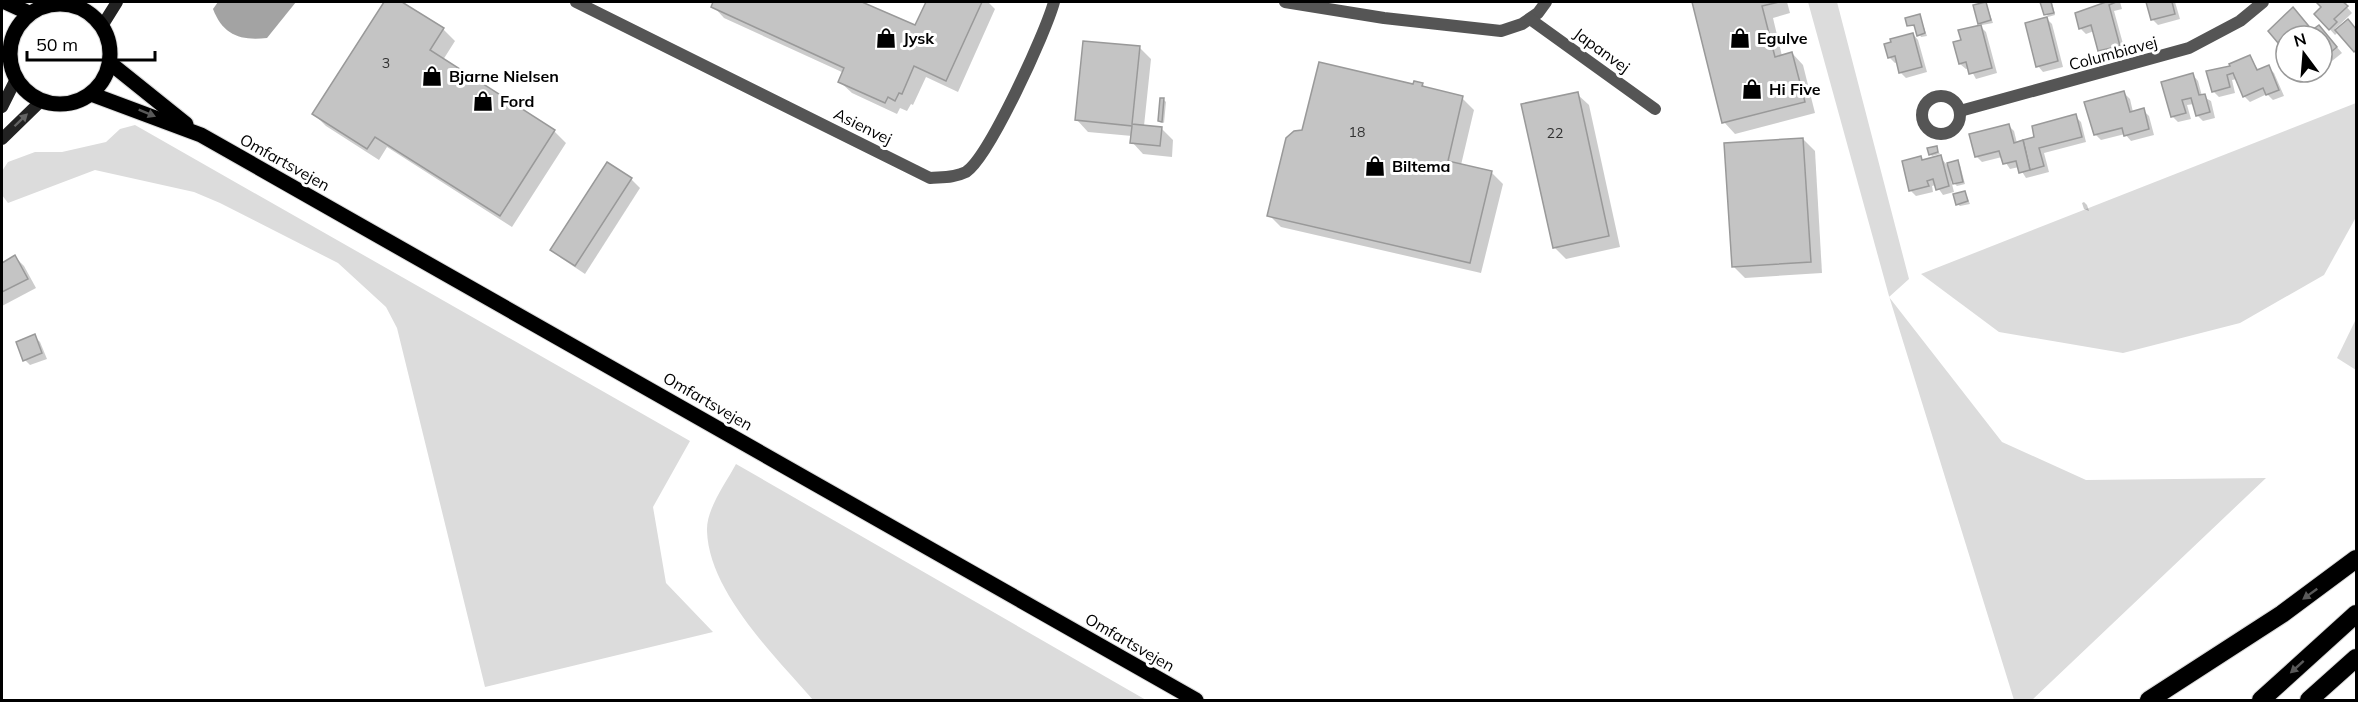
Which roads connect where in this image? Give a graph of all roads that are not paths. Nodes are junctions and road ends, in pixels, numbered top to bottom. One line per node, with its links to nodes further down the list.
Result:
1 (5, 2): 9 (main road)
2 (117, 2): 11 (main road)
3 (576, 2): 4 (street, Asienvej)
4 (1054, 2)
5 (1285, 2): 10 (street)
6 (1546, 2): 10 (street)
7 (2263, 2): 19 (street, Columbiavej)
8 (74, 3): 9 (main road); 11 (main road)
9 (29, 14): 12 (main road)
10 (1530, 19): 18 (street, Japanvej)
11 (102, 26): 13 (main road)
12 (6, 41): 14 (main road)
13 (110, 63): 15 (main road); 20 (main road, Omfartsvejen)
14 (16, 79): 16 (main road); 17 (main road)
15 (92, 94): 16 (main road); 20 (main road, Omfartsvejen, one-way to 20)
16 (41, 101): 21 (main road, one-way to 16)
17 (2, 107)
18 (1654, 109)
19 (1960, 111)
20 (201, 135): 25 (main road, Omfartsvejen)
21 (2, 140)
22 (2356, 559): 26 (highway, one-way to 26)
23 (2356, 614): 27 (highway, one-way to 27)
24 (2356, 658): 28 (highway)
25 (1196, 700)
26 (2149, 700)
27 (2261, 700)
28 (2309, 700)

